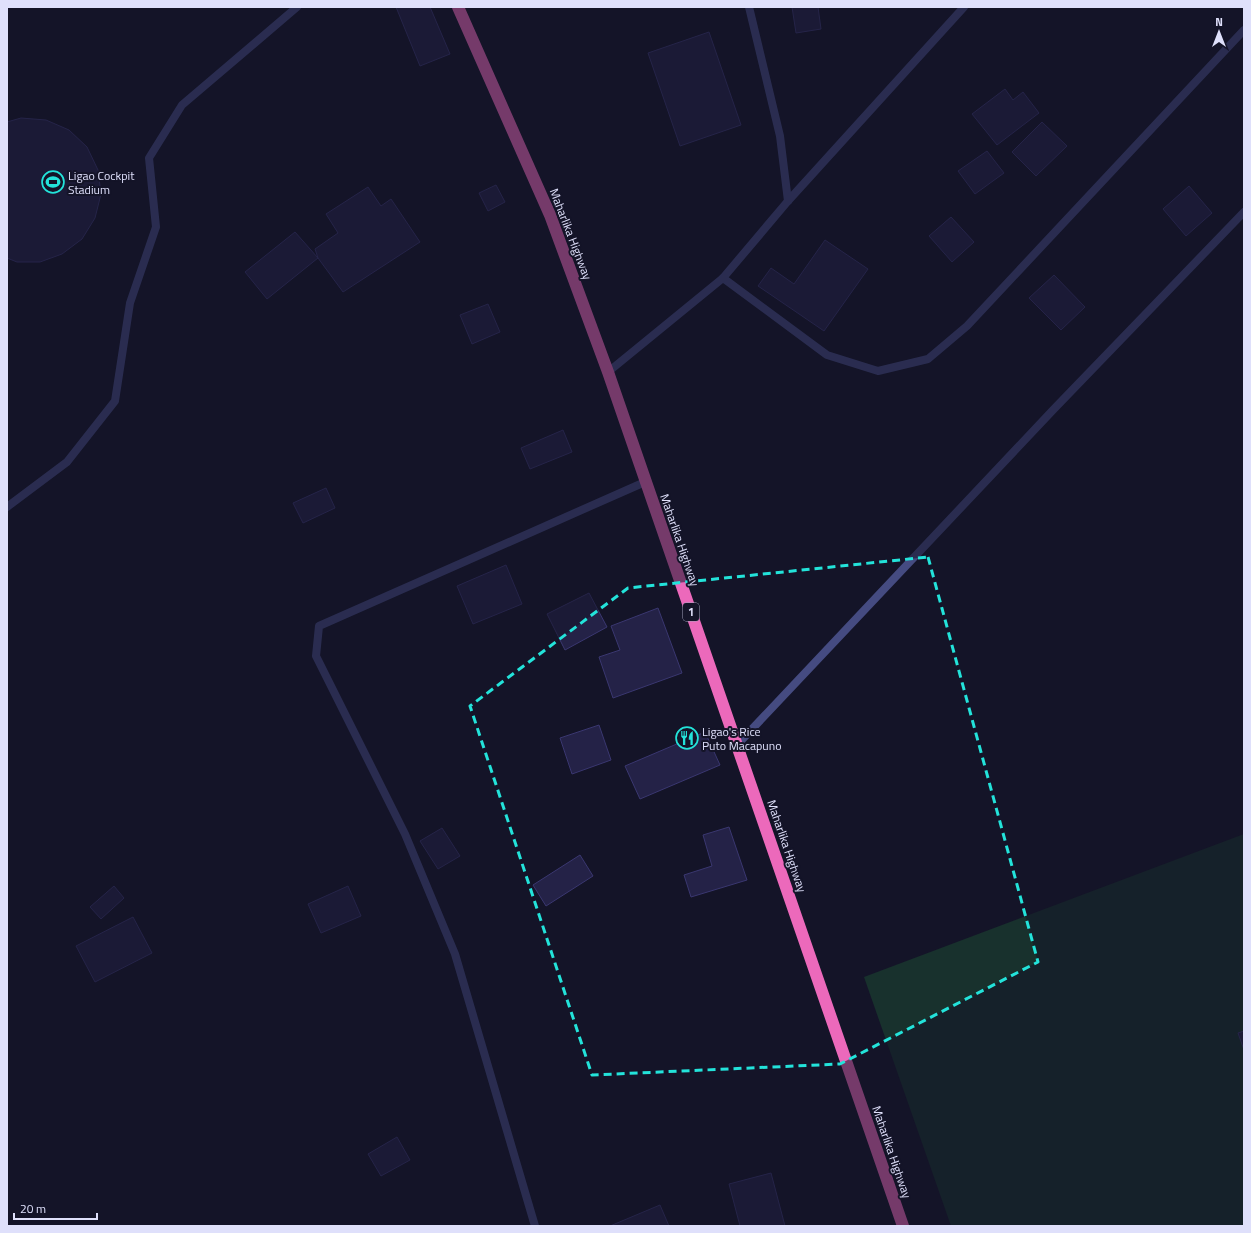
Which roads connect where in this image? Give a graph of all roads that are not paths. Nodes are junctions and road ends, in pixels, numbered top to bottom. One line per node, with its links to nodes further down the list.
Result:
1 (297, 7): 11 (street)
2 (458, 7): 9 (highway, Maharlika Highway / 1)
3 (749, 7): 6 (street)
4 (964, 7): 6 (street)
5 (1244, 30): 8 (street)
6 (788, 201): 8 (street)
7 (1244, 212): 12 (street)
8 (723, 278): 9 (street)
9 (608, 372): 10 (highway, Maharlika Highway / 1)
10 (645, 482): 12 (highway, Maharlika Highway / 1); 13 (street)
11 (7, 507)
12 (737, 745): 14 (highway, Maharlika Highway / 1)
13 (535, 1226)
14 (903, 1226)

